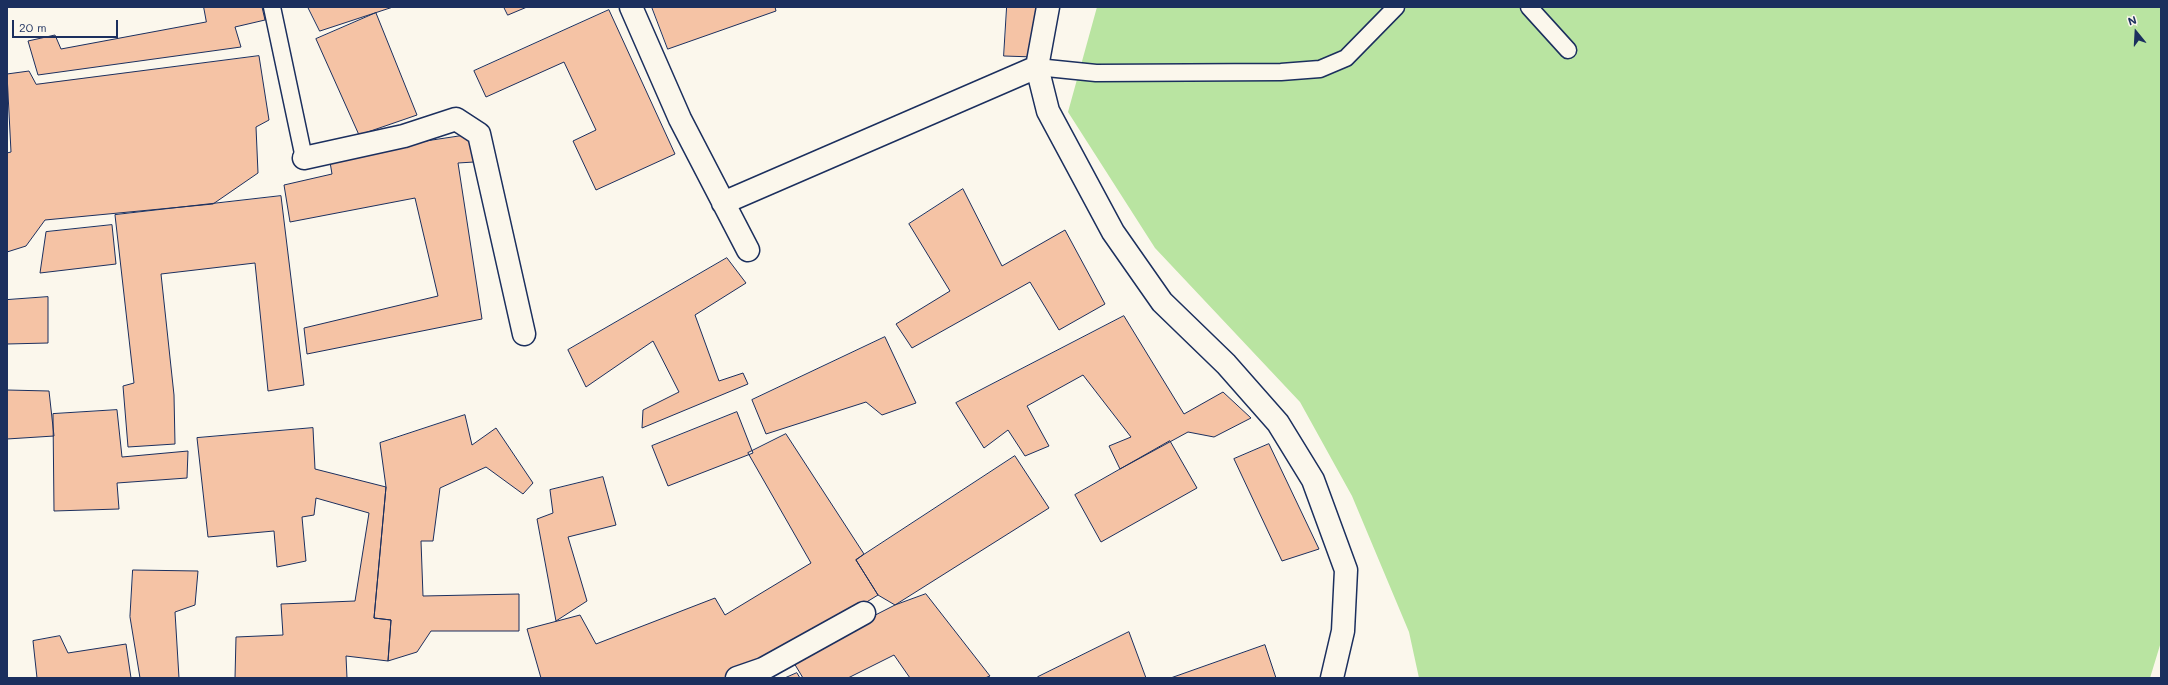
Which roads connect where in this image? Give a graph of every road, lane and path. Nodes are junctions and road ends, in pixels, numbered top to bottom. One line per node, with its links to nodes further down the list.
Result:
1 (272, 7): 8 (lane)
2 (631, 7): 9 (street)
3 (1048, 7): 7 (street)
4 (1396, 7): 7 (lane)
5 (1529, 7): 6 (lane)
6 (1568, 50)
7 (1036, 67): 9 (street); 14 (street)
8 (304, 158): 11 (street)
9 (723, 203): 10 (street)
10 (748, 250)
11 (524, 334)
12 (864, 613): 13 (street)
13 (737, 678)
14 (1332, 678)

